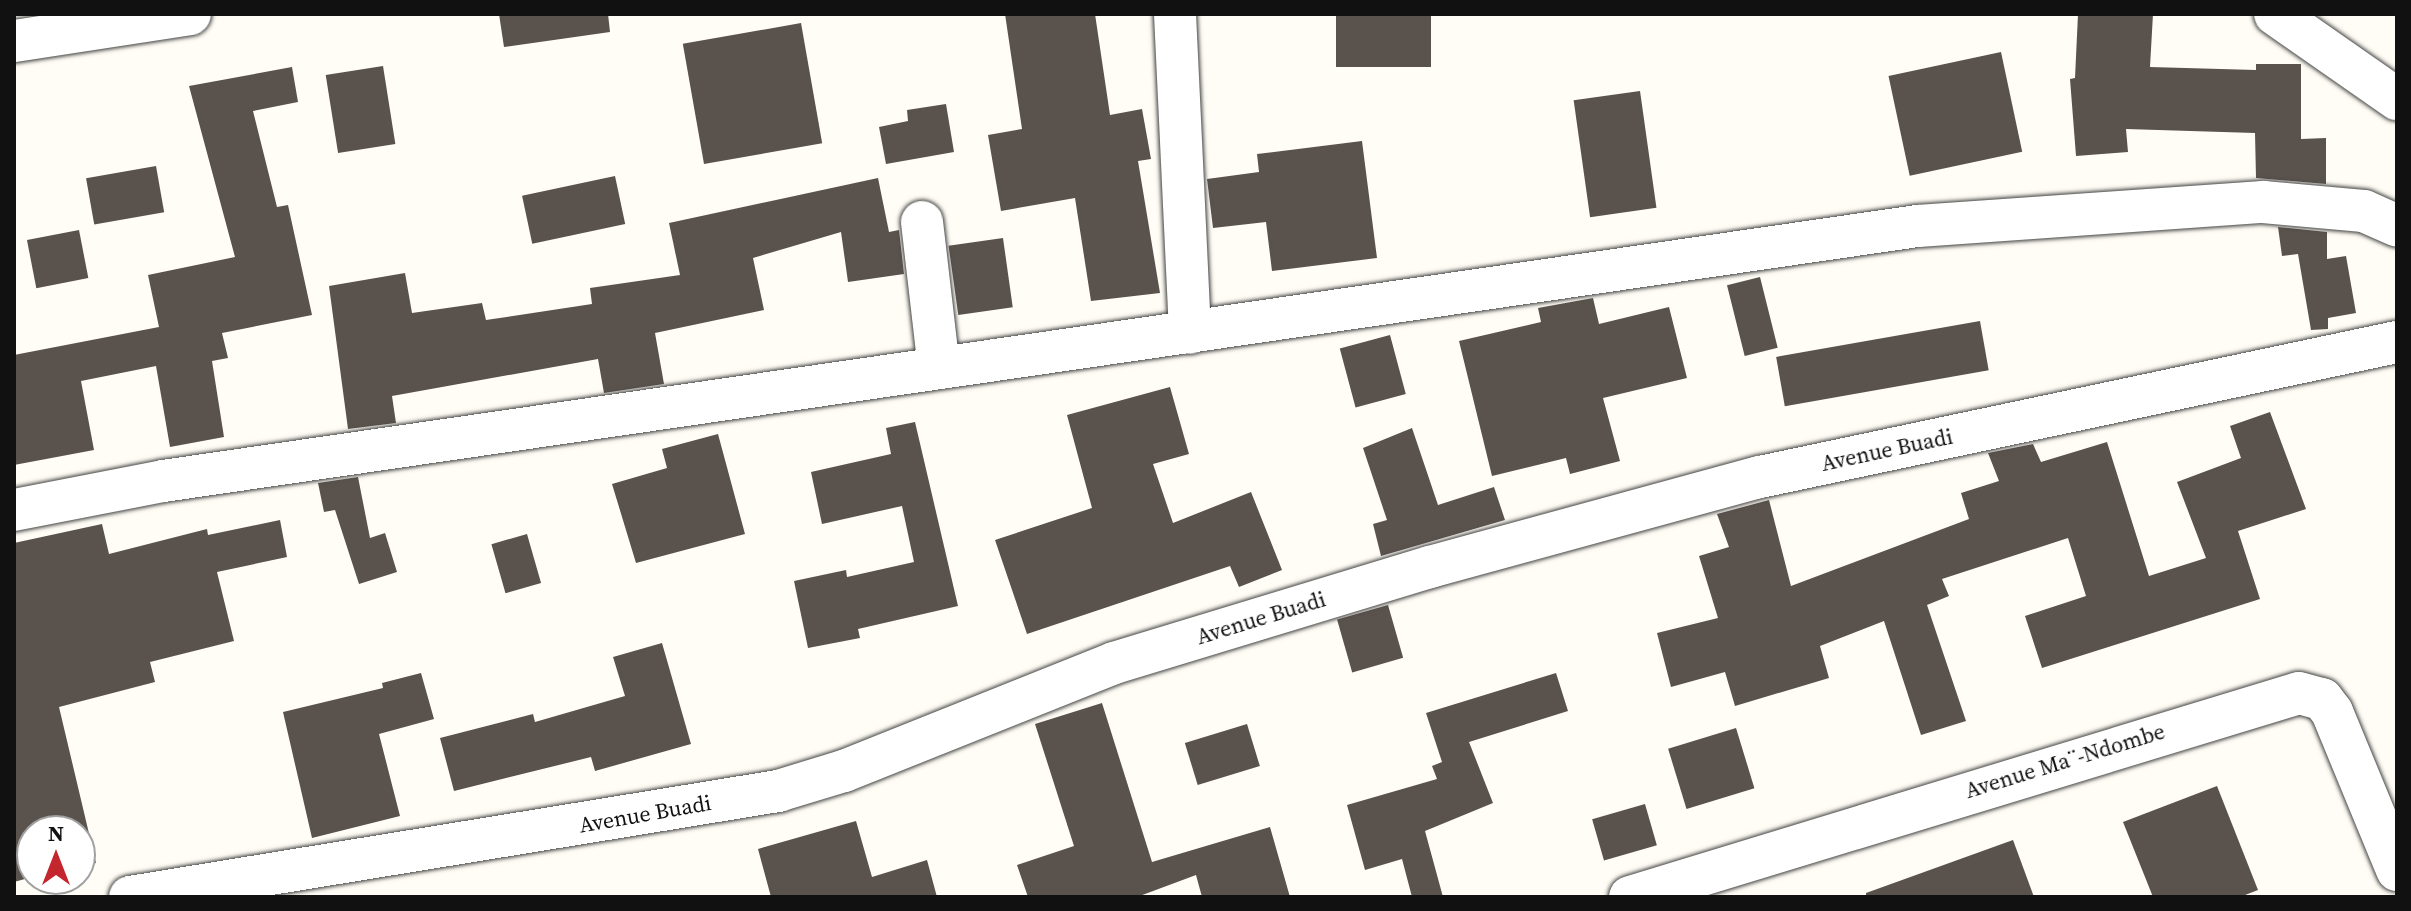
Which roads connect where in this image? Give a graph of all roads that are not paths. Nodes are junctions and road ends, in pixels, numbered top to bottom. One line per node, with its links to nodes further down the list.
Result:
1 (190, 14): 4 (street)
2 (1175, 14): 8 (street)
3 (2275, 14): 5 (street)
4 (14, 41)
5 (2397, 99)
6 (922, 222): 10 (street)
7 (2397, 226): 8 (street)
8 (1190, 333): 10 (street)
9 (2397, 342): 13 (street, Avenue Buadi)
10 (939, 368): 11 (street)
11 (14, 510)
12 (2397, 870): 14 (street, Avenue Ma¨-Ndombe)
13 (130, 897)
14 (1630, 897)

